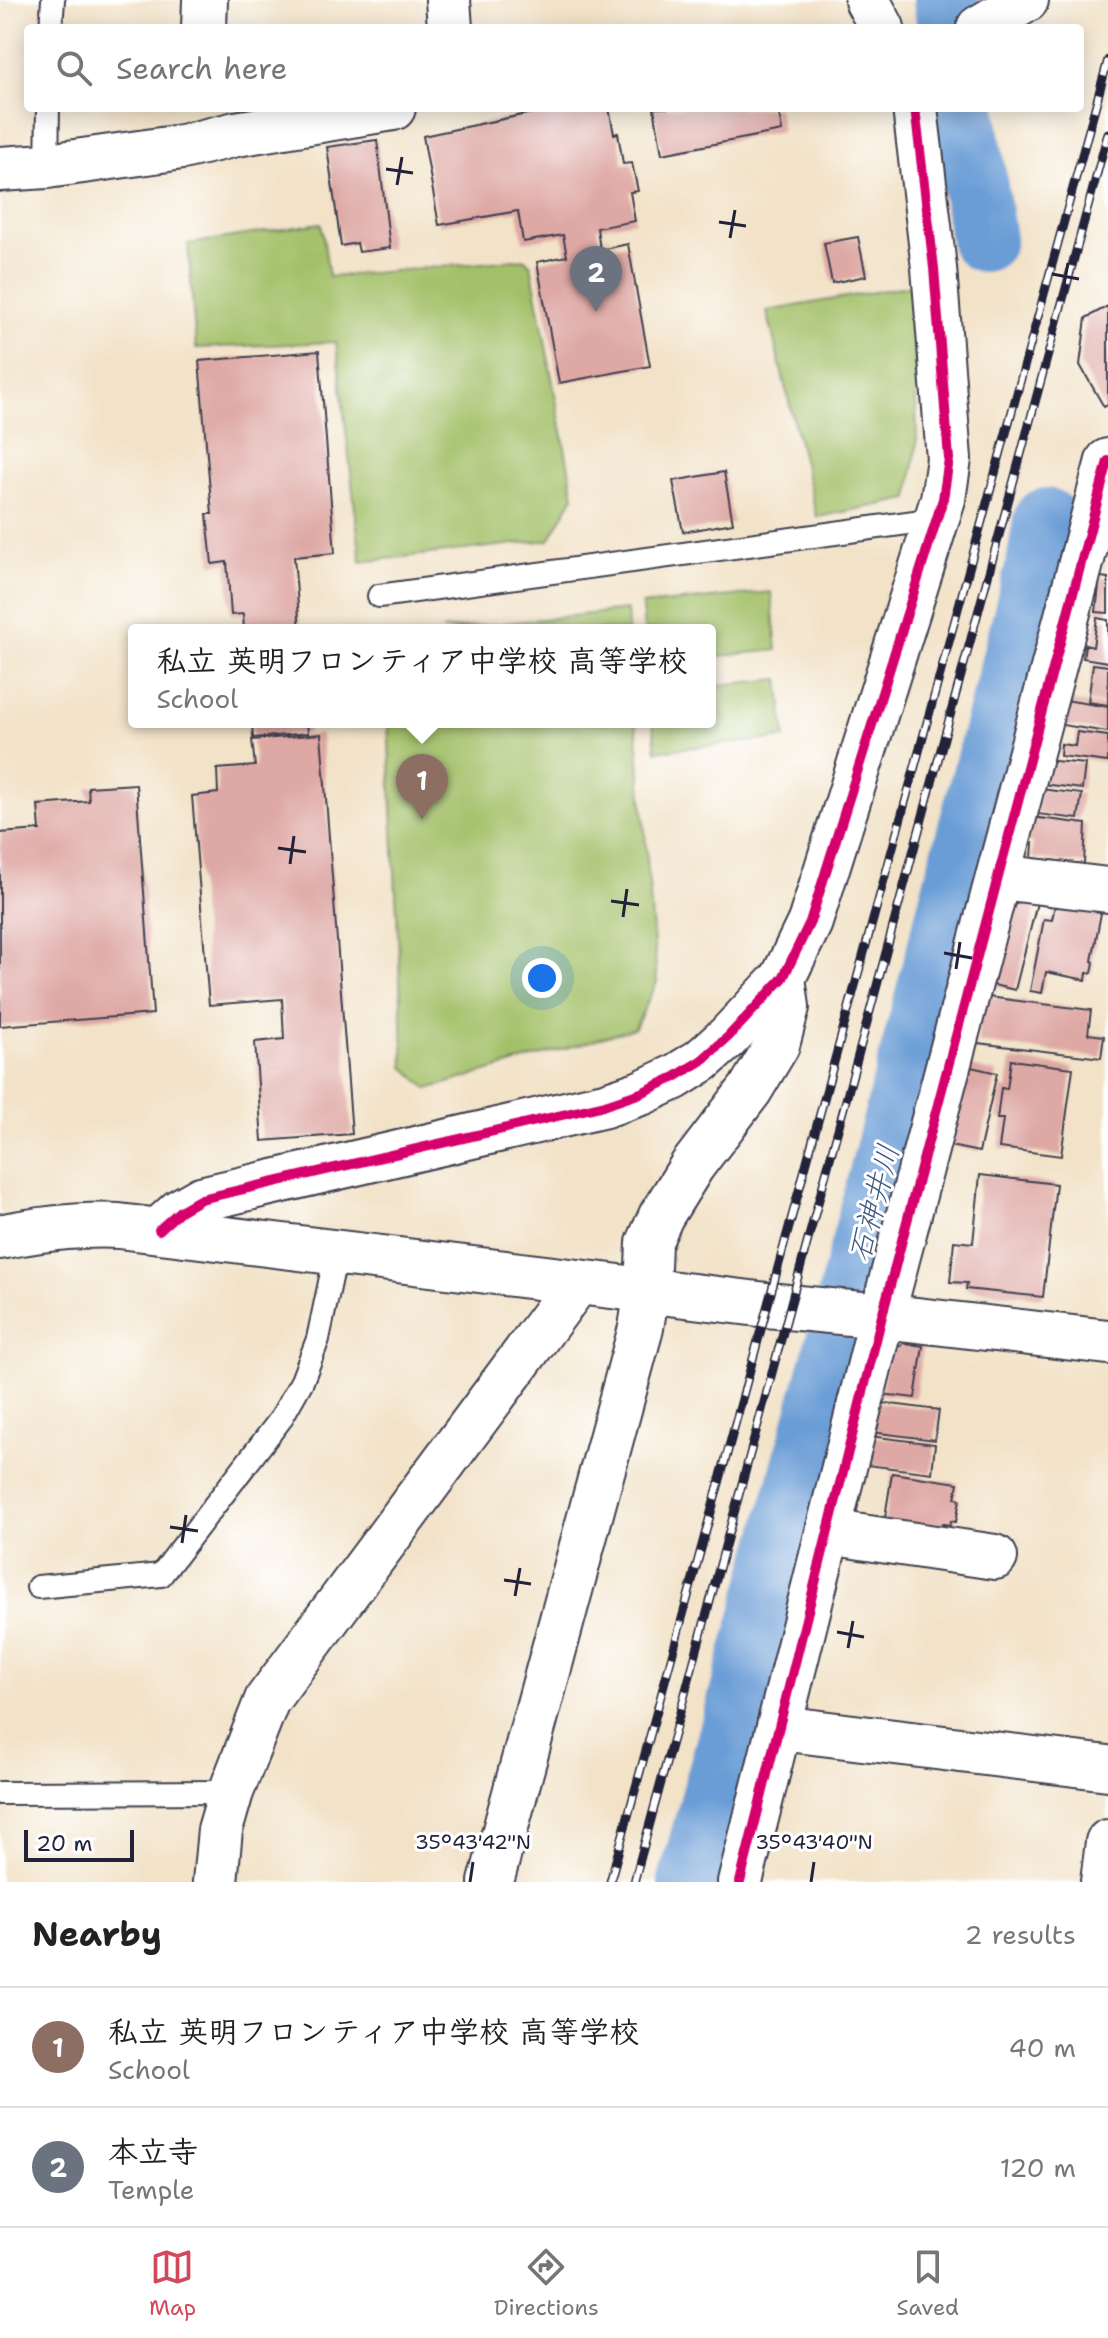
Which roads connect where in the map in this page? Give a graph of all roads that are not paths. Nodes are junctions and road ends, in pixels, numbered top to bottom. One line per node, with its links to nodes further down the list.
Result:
1 (53, 0): 6 (lane)
2 (205, 0): 7 (street)
3 (448, 0): 8 (street)
4 (867, 0): 9 (street)
5 (1026, 0): 10 (street)
6 (51, 24)
7 (204, 24)
8 (450, 24)
9 (880, 24)
10 (986, 24)
11 (48, 112): 15 (lane)
12 (369, 112): 14 (street)
13 (915, 112): 18 (street)
14 (199, 125): 15 (street)
15 (47, 166): 16 (street)
16 (0, 169)
17 (1108, 461): 20 (street)
18 (936, 519): 19 (lane); 22 (street)
19 (379, 596)
20 (999, 877): 21 (street); 28 (street)
21 (1108, 890)
22 (783, 978): 23 (street); 27 (street)
23 (159, 1230): 24 (street); 25 (street)
24 (0, 1237)
25 (336, 1254): 26 (street); 32 (lane)
26 (578, 1282): 27 (street); 35 (street)
27 (647, 1290): 28 (street); 39 (street)
28 (876, 1316): 29 (street); 30 (street)
29 (1108, 1342)
30 (828, 1532): 31 (street); 33 (street)
31 (995, 1557)
32 (38, 1587)
33 (780, 1728): 34 (street); 40 (street)
34 (1108, 1768)
35 (231, 1792): 36 (lane); 38 (street)
36 (0, 1793)
37 (1108, 1842): 41 (street)
38 (215, 1882)
39 (491, 1882)
40 (740, 1882)
41 (1103, 1882)

